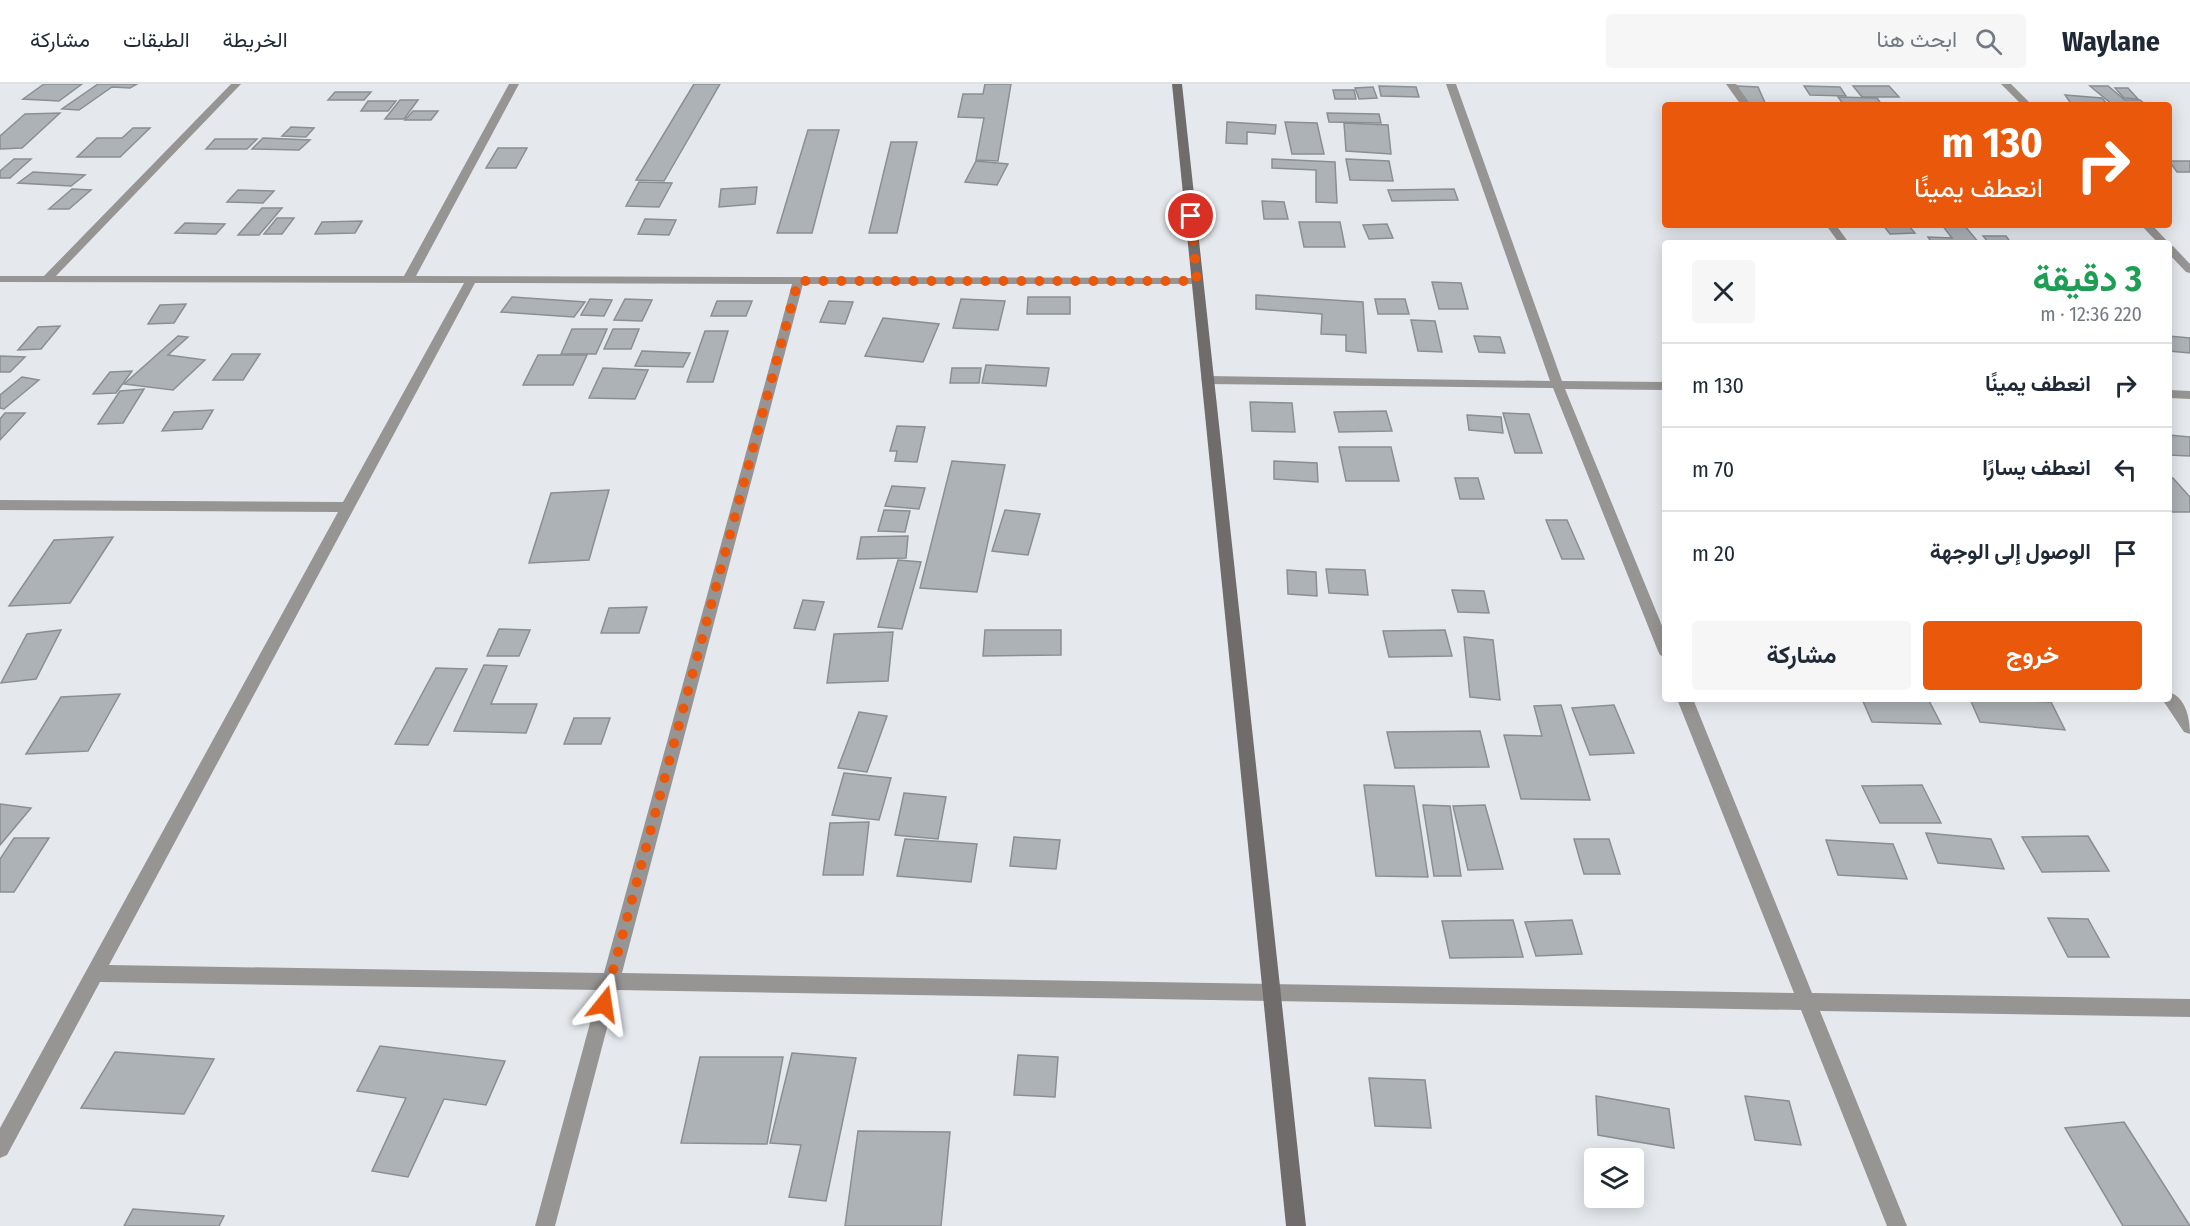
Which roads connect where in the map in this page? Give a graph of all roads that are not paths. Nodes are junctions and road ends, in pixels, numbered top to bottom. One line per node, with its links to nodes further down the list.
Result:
1 (236, 84): 14 (street)
2 (514, 84): 15 (street)
3 (1177, 84): 18 (street)
4 (1451, 84): 20 (street)
5 (1731, 84): 7 (street)
6 (2006, 84): 8 (street)
7 (1744, 102)
8 (2024, 102)
9 (2149, 228): 10 (street)
10 (2161, 240)
11 (2172, 251): 12 (street)
12 (2190, 270)
13 (0, 279): 14 (street)
14 (46, 280): 15 (street)
15 (408, 280): 16 (street)
16 (471, 280): 17 (street); 25 (street)
17 (798, 281): 18 (street); 31 (street)
18 (1197, 281): 19 (street)
19 (1207, 380): 20 (street); 32 (street)
20 (1557, 384): 21 (street); 26 (street)
21 (1662, 386)
22 (2172, 394): 23 (street)
23 (2190, 395)
24 (0, 505): 25 (street)
25 (348, 507): 30 (street)
26 (1662, 644)
27 (1685, 702): 33 (street)
28 (2172, 702): 29 (street)
29 (2190, 728)
30 (95, 973): 31 (street); 35 (street)
31 (610, 982): 32 (street); 36 (street)
32 (1272, 993): 33 (street); 37 (street)
33 (1807, 1001): 34 (street); 38 (street)
34 (2190, 1008)
35 (0, 1148)
36 (545, 1226)
37 (1296, 1226)
38 (1897, 1226)

